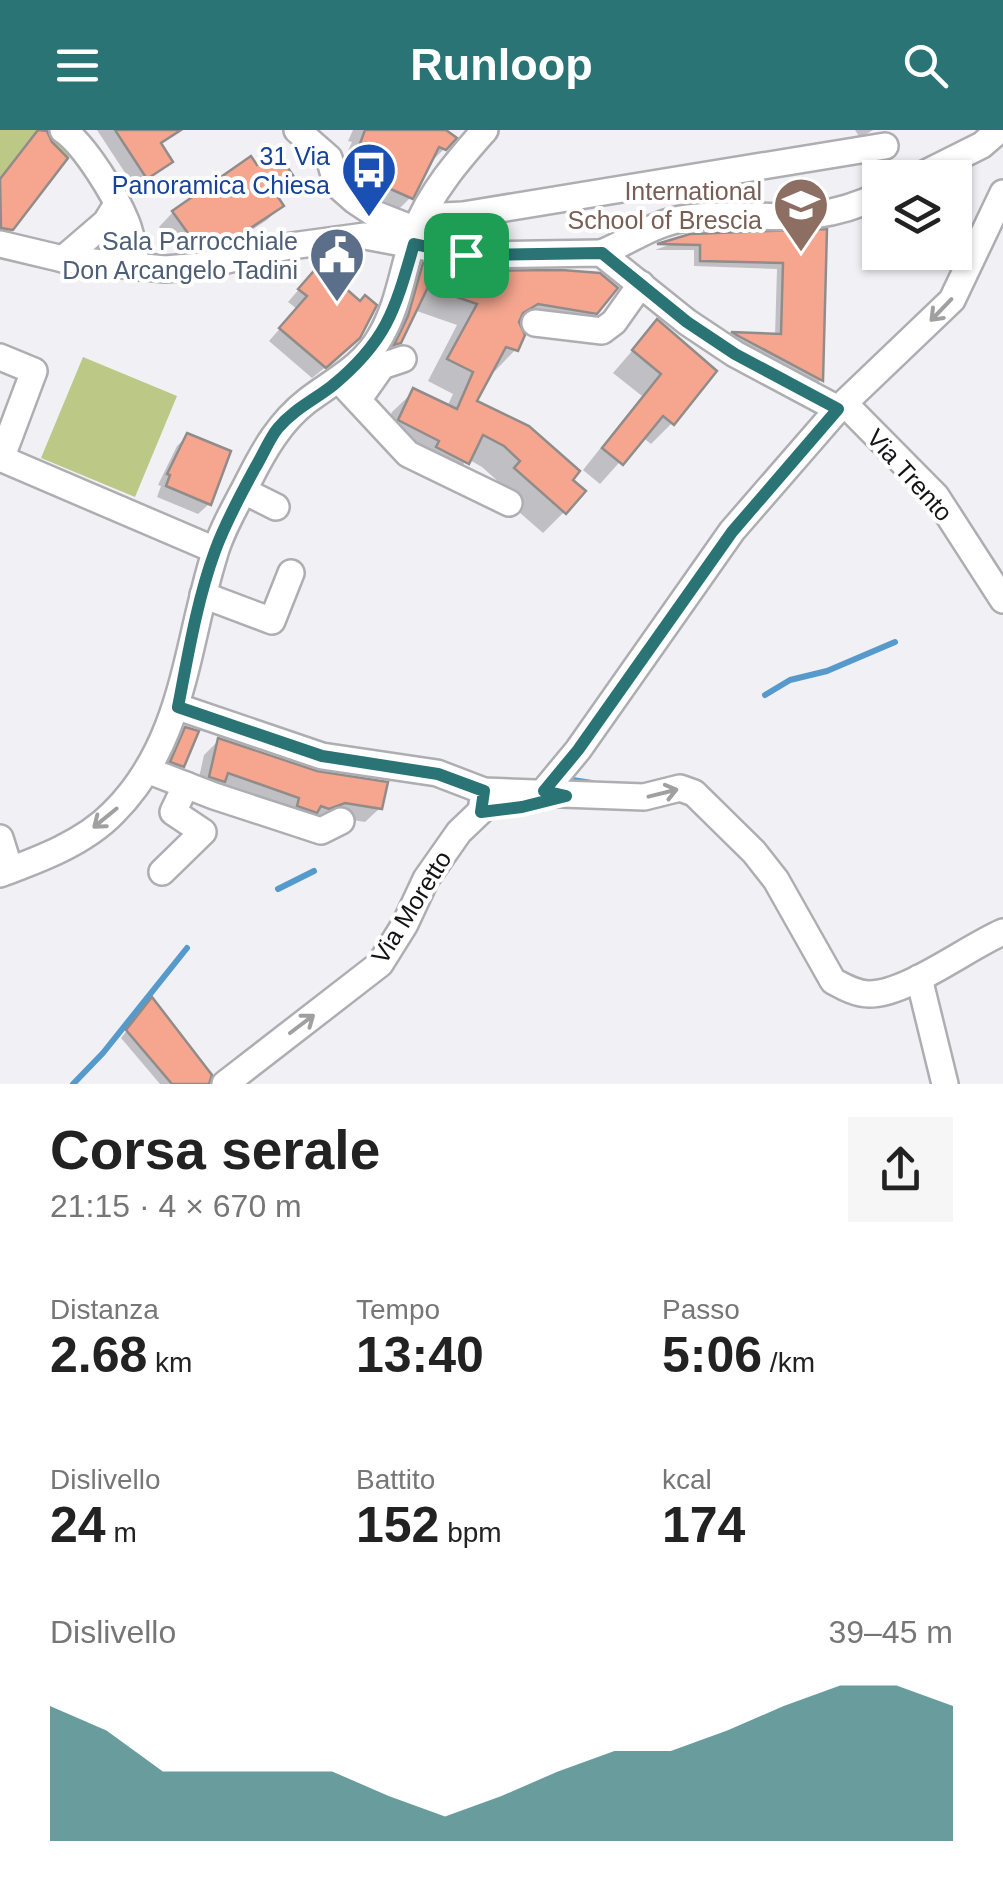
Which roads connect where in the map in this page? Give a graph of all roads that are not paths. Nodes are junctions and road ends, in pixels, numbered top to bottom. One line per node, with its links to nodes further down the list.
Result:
1 (297, 130): 10 (street)
2 (485, 130): 10 (street)
3 (999, 130): 6 (street)
4 (69, 134): 9 (street)
5 (886, 146): 10 (street)
6 (959, 160)
7 (1003, 194): 21 (street, one-way to 21)
8 (862, 202): 12 (street)
9 (117, 204): 13 (street); 14 (street)
10 (418, 230): 12 (street); 14 (street); 19 (street)
11 (0, 244): 13 (street)
12 (602, 253): 15 (street, Via Trento)
13 (63, 259): 14 (street)
14 (137, 266)
15 (641, 284): 16 (street); 21 (street, Via Trento)
16 (535, 323)
17 (0, 356): 22 (street)
18 (402, 360): 20 (street)
19 (339, 380): 20 (street); 23 (street)
20 (358, 400): 24 (street)
21 (842, 407): 28 (street, Via Trento); 33 (street)
22 (0, 458): 26 (street)
23 (244, 491): 25 (street); 26 (street)
24 (509, 503)
25 (276, 508)
26 (215, 550): 29 (street)
27 (292, 573): 29 (street)
28 (1001, 589)
29 (202, 595): 30 (street)
30 (178, 707): 31 (street); 34 (street)
31 (147, 770): 32 (street); 37 (street, one-way to 37)
32 (186, 785): 35 (street); 38 (street)
33 (555, 794): 34 (street); 40 (street, one-way to 40)
34 (482, 801): 41 (street, Via Moretto, one-way to 34)
35 (341, 821)
36 (0, 838): 37 (street)
37 (5, 872)
38 (162, 872)
39 (1003, 932): 40 (street)
40 (919, 978): 42 (street)
41 (225, 1084)
42 (945, 1084)

